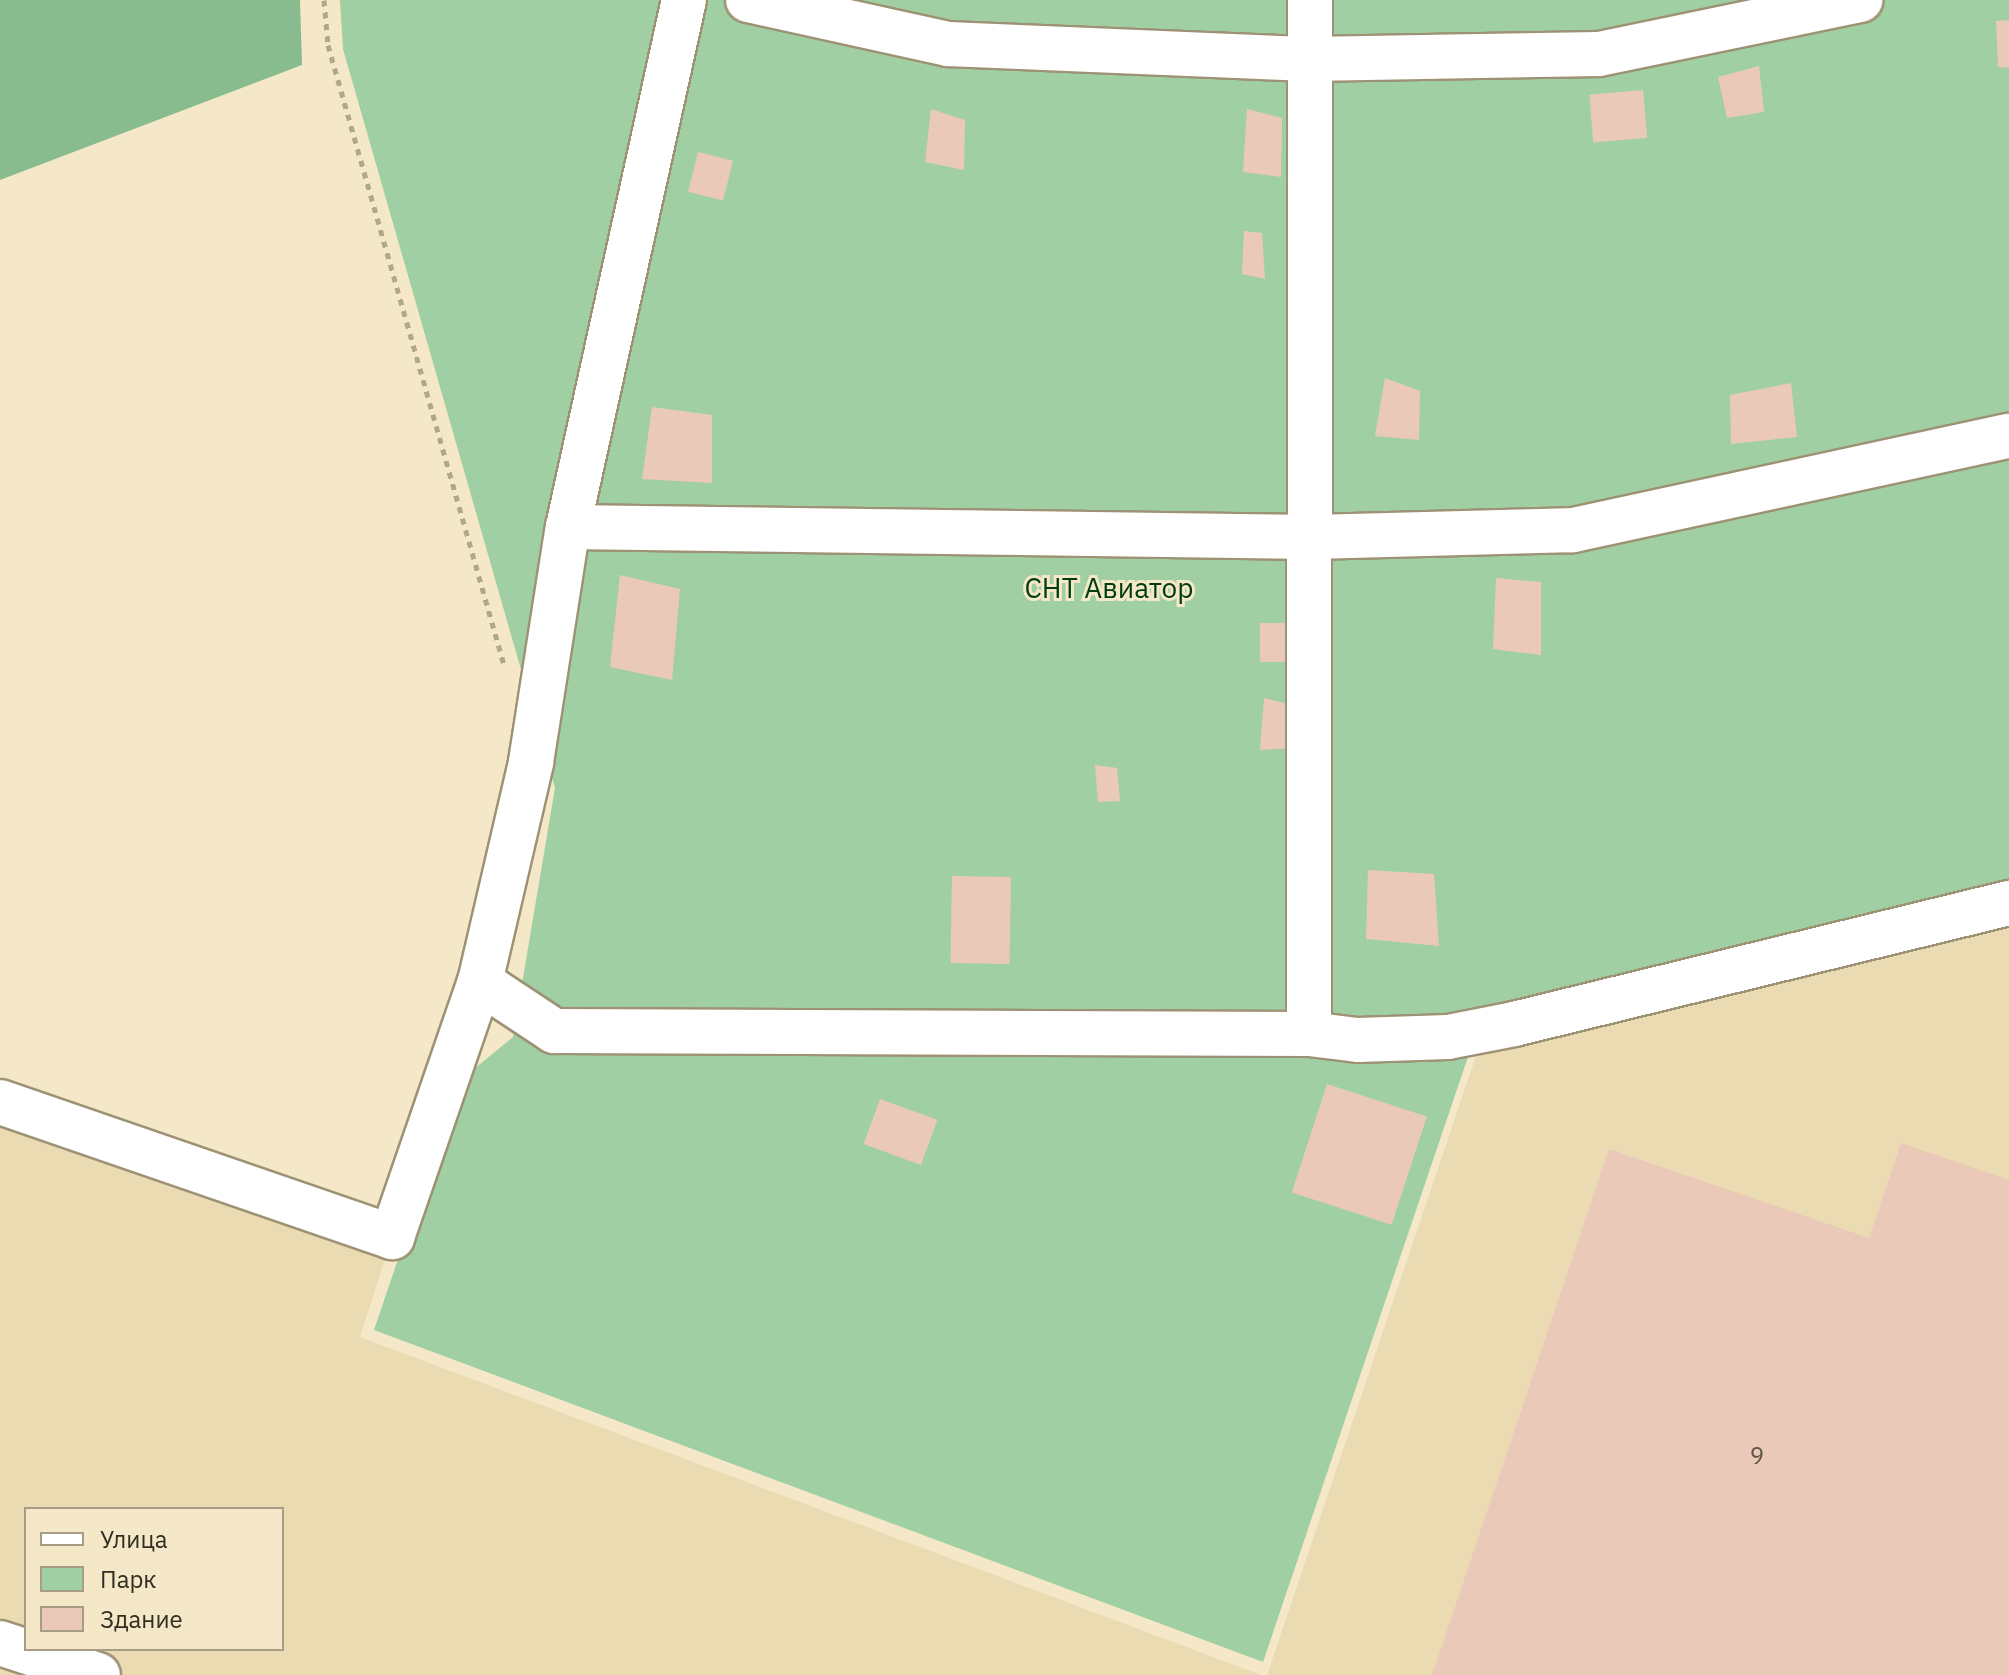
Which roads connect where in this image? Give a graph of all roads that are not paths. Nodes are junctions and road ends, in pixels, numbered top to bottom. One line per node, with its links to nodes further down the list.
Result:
1 (684, 0): 7 (street)
2 (748, 0): 5 (street)
3 (1310, 0): 5 (street)
4 (1860, 0): 5 (street)
5 (1309, 59): 8 (street)
6 (2009, 436): 8 (street)
7 (568, 527): 8 (street); 10 (street)
8 (1312, 537): 11 (street)
9 (2009, 903): 11 (street)
10 (480, 982): 11 (street); 12 (street)
11 (1309, 1034)
12 (0, 1102)
13 (0, 1643): 15 (street)
14 (24, 1651): 16 (street)
15 (24, 1651)
16 (98, 1675)

